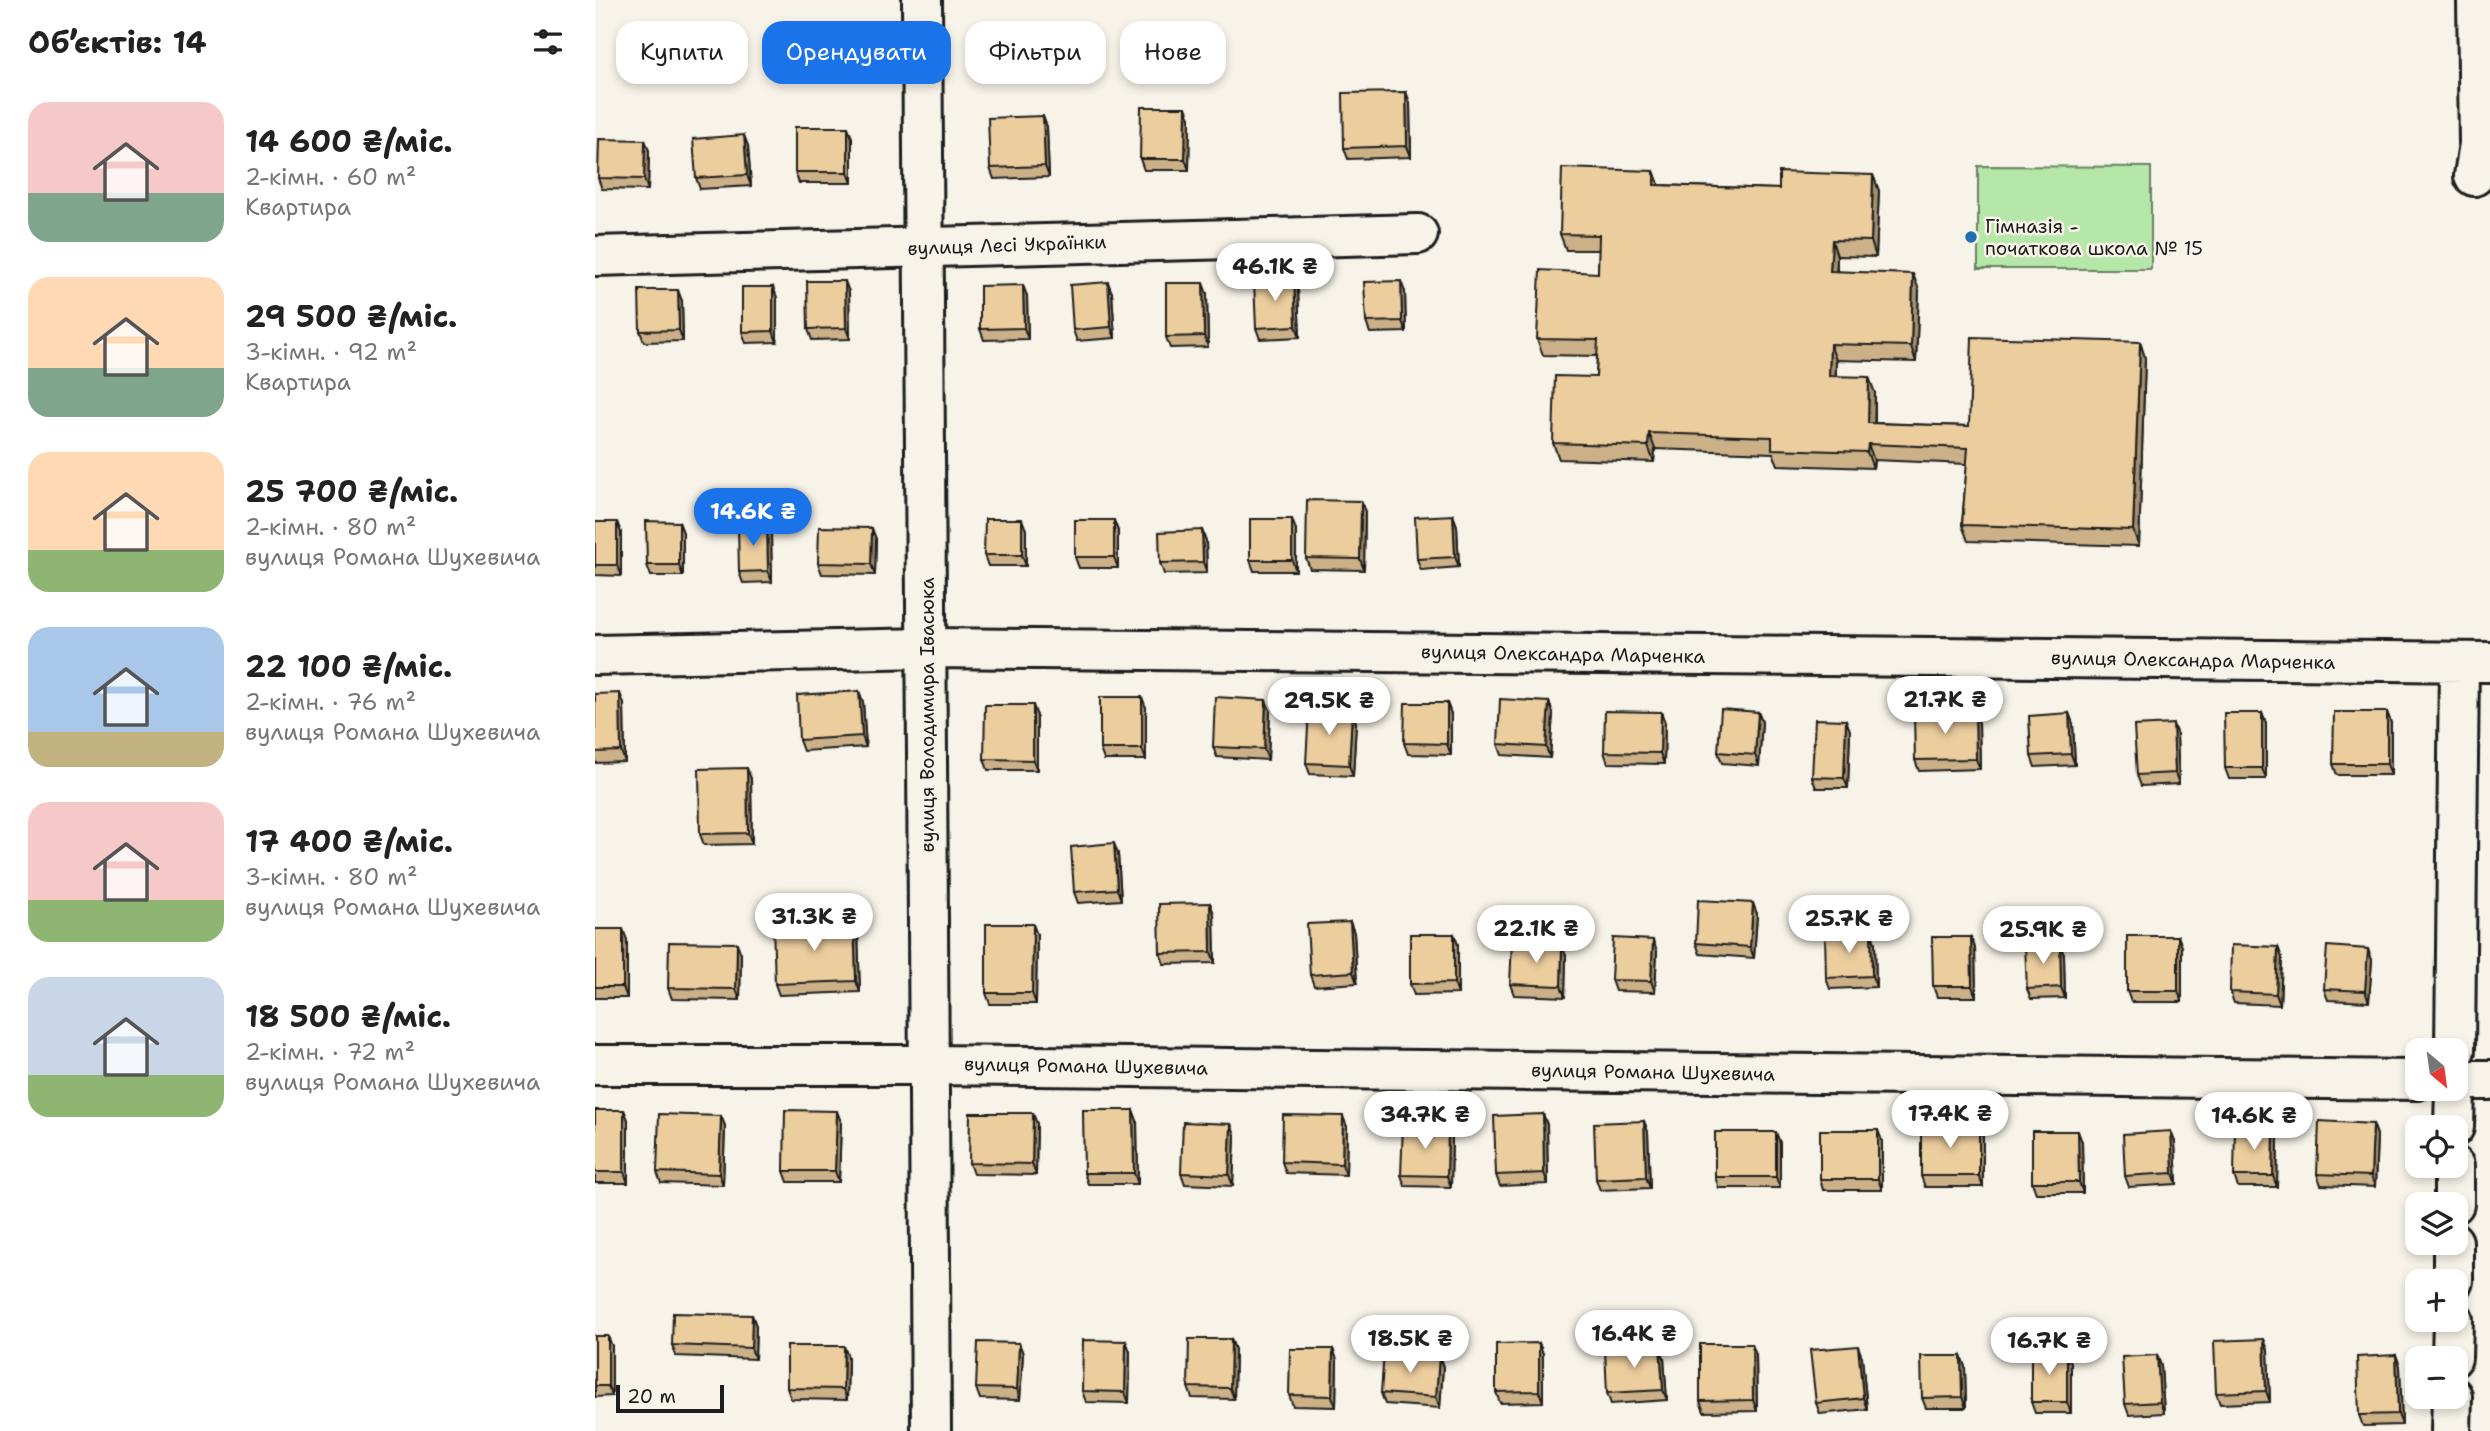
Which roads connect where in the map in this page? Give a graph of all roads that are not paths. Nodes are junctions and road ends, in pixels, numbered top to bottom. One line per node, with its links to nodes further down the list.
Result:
1 (922, 0): 5 (street, вулиця Володимира Івасюка)
2 (2477, 0): 3 (street)
3 (2474, 176)
4 (1419, 233): 5 (street, вулиця Лесі Українки)
5 (926, 248): 6 (street, вулиця Лесі Українки); 7 (street, вулиця Володимира Івасюка)
6 (595, 256)
7 (928, 648): 8 (street, вулиця Олександра Марченка); 9 (street, вулиця Олександра Марченка); 12 (street, вулиця Володимира Івасюка)
8 (595, 655)
9 (2475, 662): 10 (street)
10 (2456, 1038)
11 (595, 1065): 12 (street, вулиця Романа Шухевича)
12 (926, 1065): 13 (street, вулиця Романа Шухевича); 17 (street, вулиця Володимира Івасюка)
13 (2405, 1080)
14 (2468, 1080): 15 (street)
15 (2490, 1080)
16 (2452, 1409): 18 (street)
17 (931, 1431)
18 (2451, 1431)

